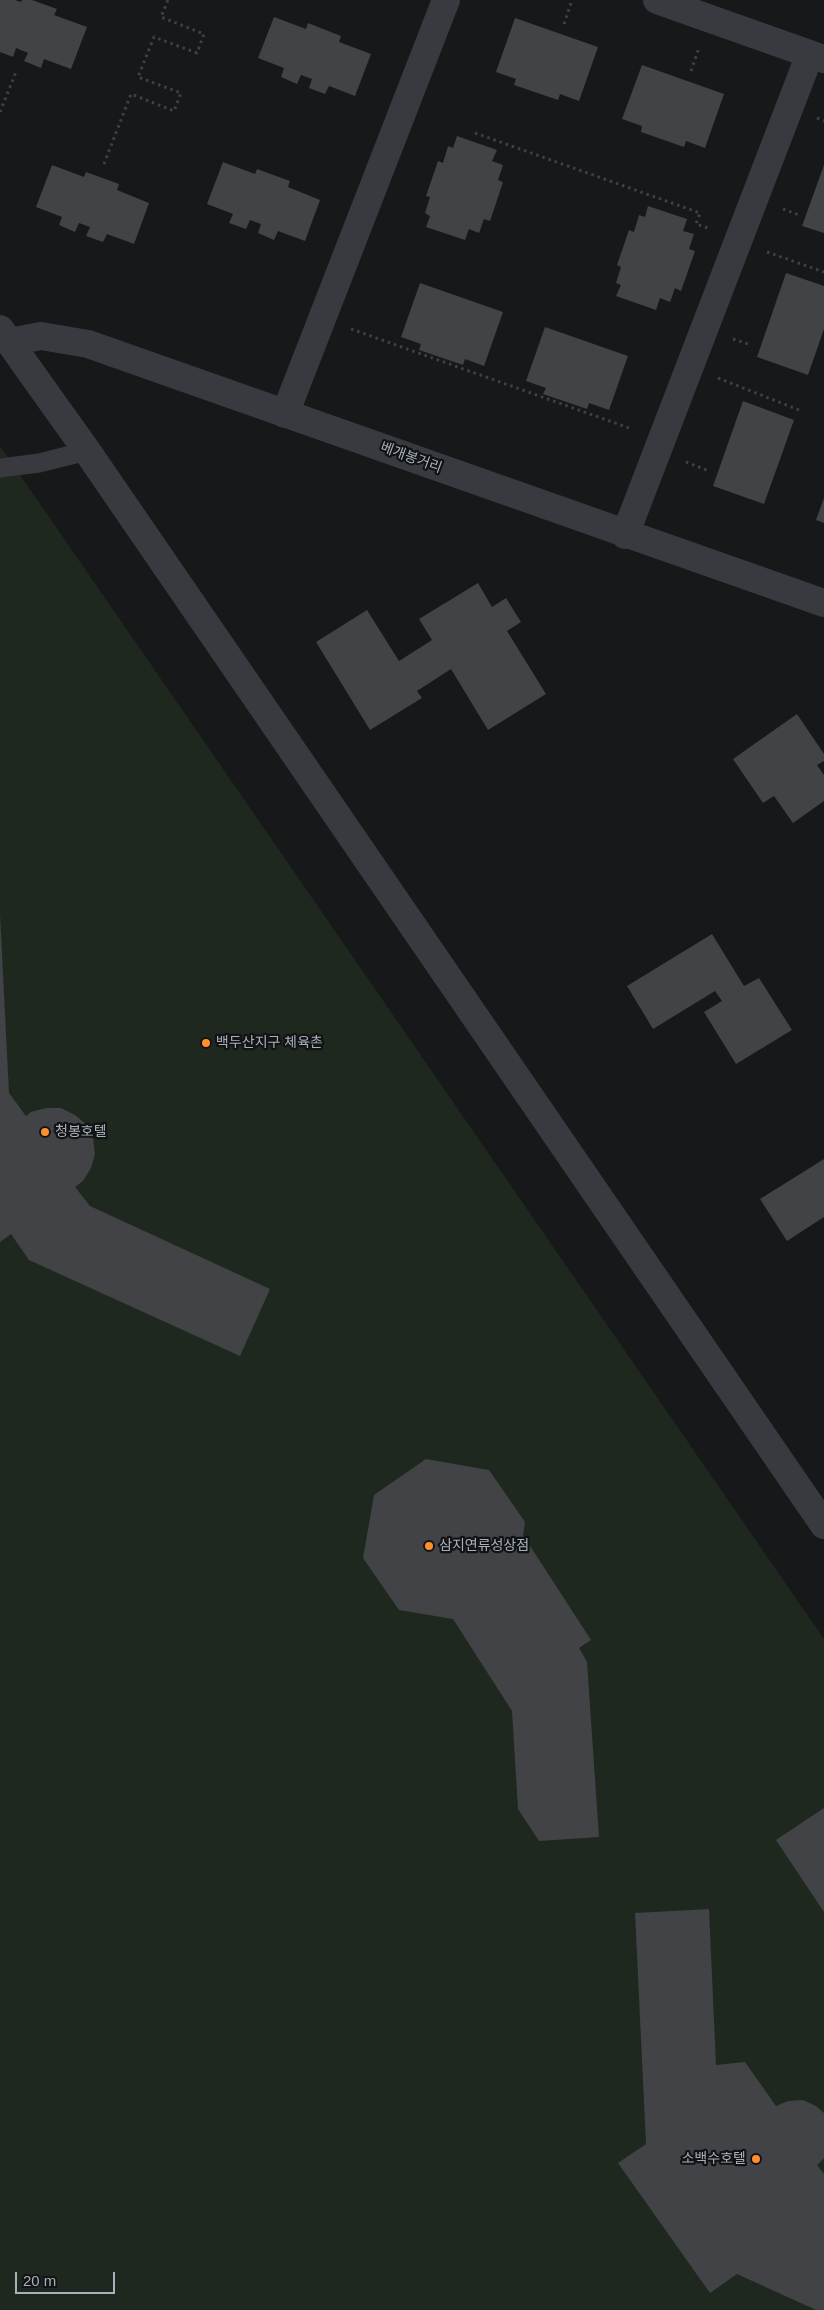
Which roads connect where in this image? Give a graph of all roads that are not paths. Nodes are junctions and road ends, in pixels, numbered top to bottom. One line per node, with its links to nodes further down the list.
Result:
1 (446, 0): 5 (street)
2 (657, 0): 3 (street)
3 (817, 56): 8 (street)
4 (4, 336): 5 (street, 베개봉거리); 6 (street)
5 (285, 414): 8 (street, 베개봉거리)
6 (87, 451): 7 (lane); 10 (street)
7 (0, 468)
8 (625, 535): 9 (street, 베개봉거리)
9 (824, 603)
10 (824, 1525)

